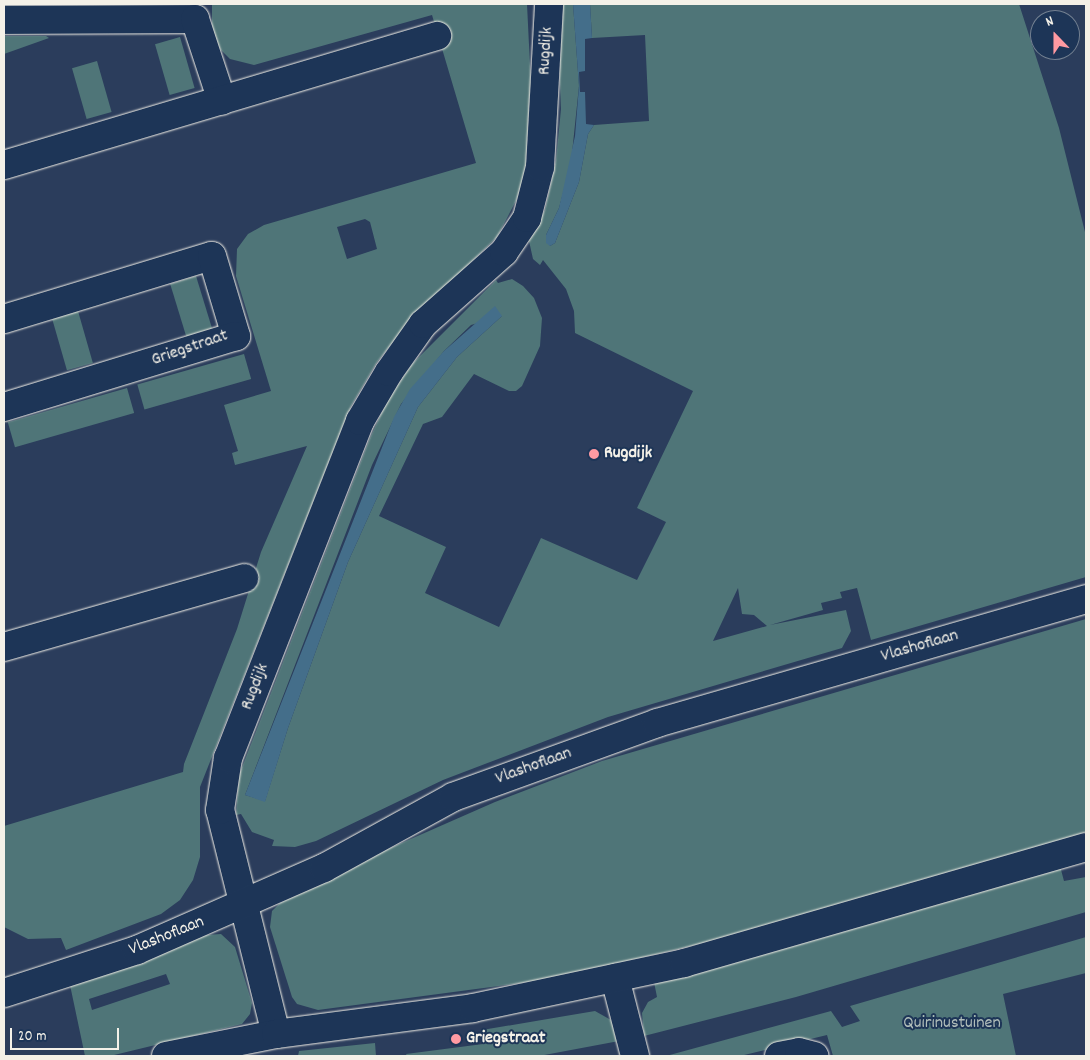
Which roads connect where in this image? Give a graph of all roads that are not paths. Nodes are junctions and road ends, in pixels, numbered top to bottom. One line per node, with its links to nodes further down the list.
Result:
1 (549, 4): 12 (street, Rugdijk)
2 (4, 20): 4 (street)
3 (437, 36): 4 (street)
4 (222, 100): 5 (street)
5 (4, 165)
6 (4, 319): 7 (street, Griegstraat)
7 (4, 407)
8 (244, 578): 10 (street)
9 (1086, 599): 12 (street, Vlashoflaan)
10 (4, 647)
11 (1086, 847): 13 (street)
12 (242, 905): 14 (street, Vlashoflaan); 15 (street, Rugdijk)
13 (615, 978): 15 (street); 17 (street)
14 (4, 993)
15 (276, 1034): 16 (street)
16 (166, 1056)
17 (635, 1056)
18 (779, 1056): 19 (street)
19 (814, 1056)

